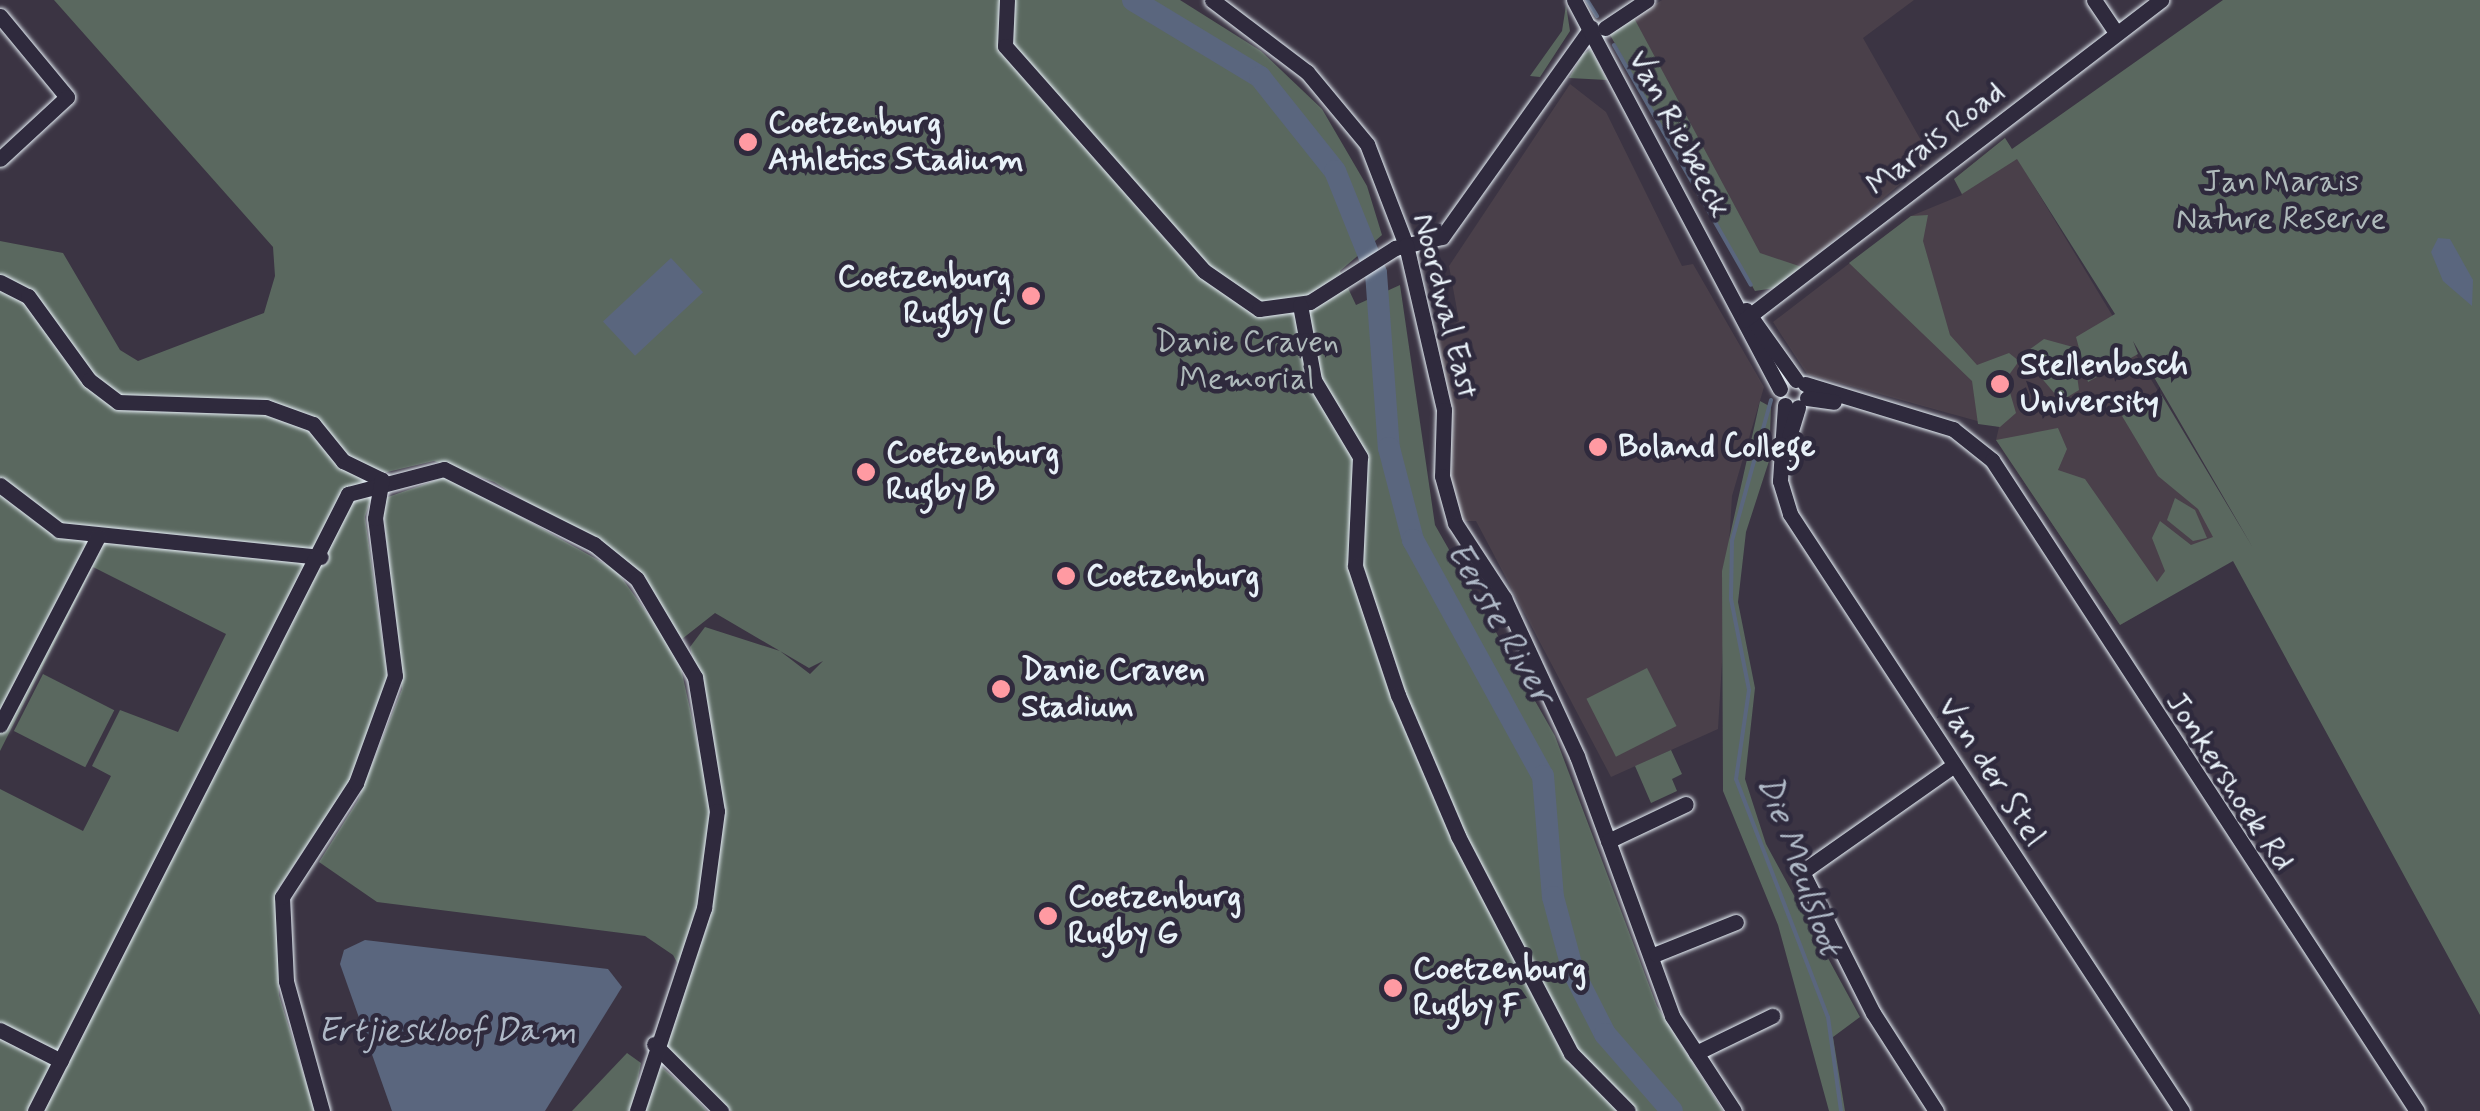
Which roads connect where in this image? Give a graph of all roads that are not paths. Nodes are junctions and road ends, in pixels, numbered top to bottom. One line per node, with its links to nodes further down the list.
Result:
1 (1008, 0): 13 (street)
2 (1212, 0): 11 (street, Noordwal East)
3 (1574, 0): 8 (street, Van Riebeeck)
4 (1647, 0): 8 (street)
5 (2094, 0): 9 (street)
6 (2161, 0): 9 (street, Marais Road)
7 (0, 16): 10 (street)
8 (1598, 28): 11 (street); 14 (street, Van Riebeeck)
9 (2116, 33): 14 (street, Marais Road)
10 (0, 159)
11 (1406, 245): 13 (street); 23 (street, Noordwal East)
12 (0, 282): 16 (street)
13 (1300, 306): 35 (street)
14 (1748, 317): 15 (street, Van Riebeeck)
15 (1795, 394): 21 (street, Van der Stel); 39 (street, Jonkershoek Rd)
16 (382, 480): 19 (street); 28 (street); 32 (street)
17 (0, 485): 18 (street)
18 (98, 536): 19 (street); 20 (street)
19 (321, 557): 30 (street)
20 (0, 726)
21 (1953, 766): 37 (street); 38 (street, Van der Stel)
22 (1686, 804): 23 (street)
23 (1608, 841): 25 (street, Noordwal East)
24 (1736, 922): 25 (street)
25 (1656, 954): 29 (street, Noordwal East)
26 (1772, 1016): 29 (street)
27 (0, 1030): 30 (street)
28 (654, 1044): 33 (street); 34 (street)
29 (1696, 1052): 36 (street, Noordwal East)
30 (61, 1061): 31 (street)
31 (35, 1111)
32 (322, 1111)
33 (636, 1111)
34 (721, 1111)
35 (1628, 1111)
36 (1734, 1111)
37 (1936, 1111)
38 (2182, 1111)
39 (2417, 1111)

